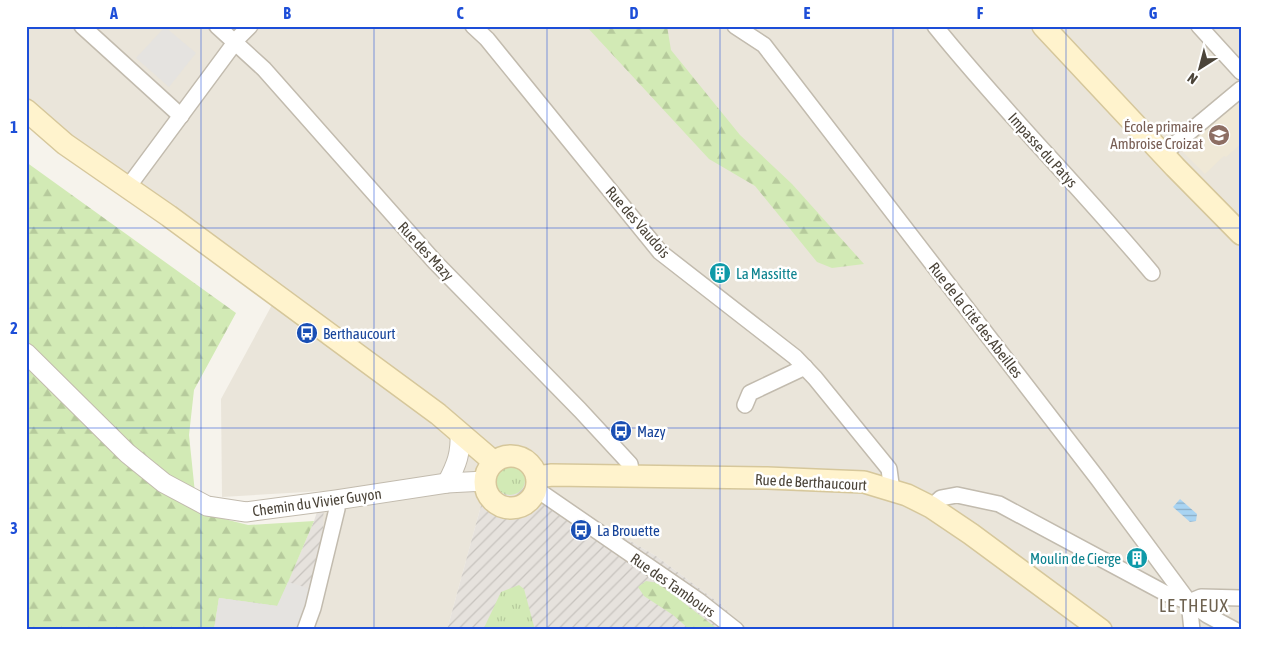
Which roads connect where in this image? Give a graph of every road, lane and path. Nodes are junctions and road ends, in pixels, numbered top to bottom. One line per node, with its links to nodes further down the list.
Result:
1 (82, 26): 13 (street)
2 (217, 26): 9 (street, Rue des Mazy)
3 (250, 26): 9 (street)
4 (473, 26): 19 (street, Rue des Vaudois)
5 (735, 26): 31 (street, Rue de la Cité des Abeilles)
6 (936, 26): 17 (street, Impasse du Patys)
7 (1043, 26): 14 (main road)
8 (1199, 26): 10 (street)
9 (236, 43): 13 (street); 23 (street, Rue des Mazy)
10 (1241, 72)
11 (1241, 89): 14 (street)
12 (26, 110): 15 (main road)
13 (181, 116): 15 (street)
14 (1163, 154): 16 (main road)
15 (128, 188): 21 (main road)
16 (1241, 234)
17 (1152, 273)
18 (26, 353): 28 (street, Chemin du Vivier Guyon)
19 (805, 367): 20 (street); 27 (street, Rue des Vaudois)
20 (745, 405)
21 (460, 432): 22 (main road); 25 (street)
22 (494, 462): 24 (main road); 26 (main road)
23 (632, 476): 26 (main road, Rue de Berthaucourt); 27 (main road, Rue de Berthaucourt)
24 (485, 481): 25 (street, Chemin du Vivier Guyon); 26 (main road)
25 (447, 483): 28 (street, Chemin du Vivier Guyon)
26 (537, 483): 33 (street, Rue des Tambours)
27 (892, 490): 29 (main road, Rue de Berthaucourt)
28 (336, 500): 32 (street)
29 (931, 507): 31 (street); 34 (main road, Rue de Berthaucourt)
30 (1241, 598): 31 (street)
31 (1189, 602): 35 (street); 36 (street)
32 (305, 630)
33 (736, 630)
34 (1101, 630)
35 (1192, 630)
36 (1235, 630)

